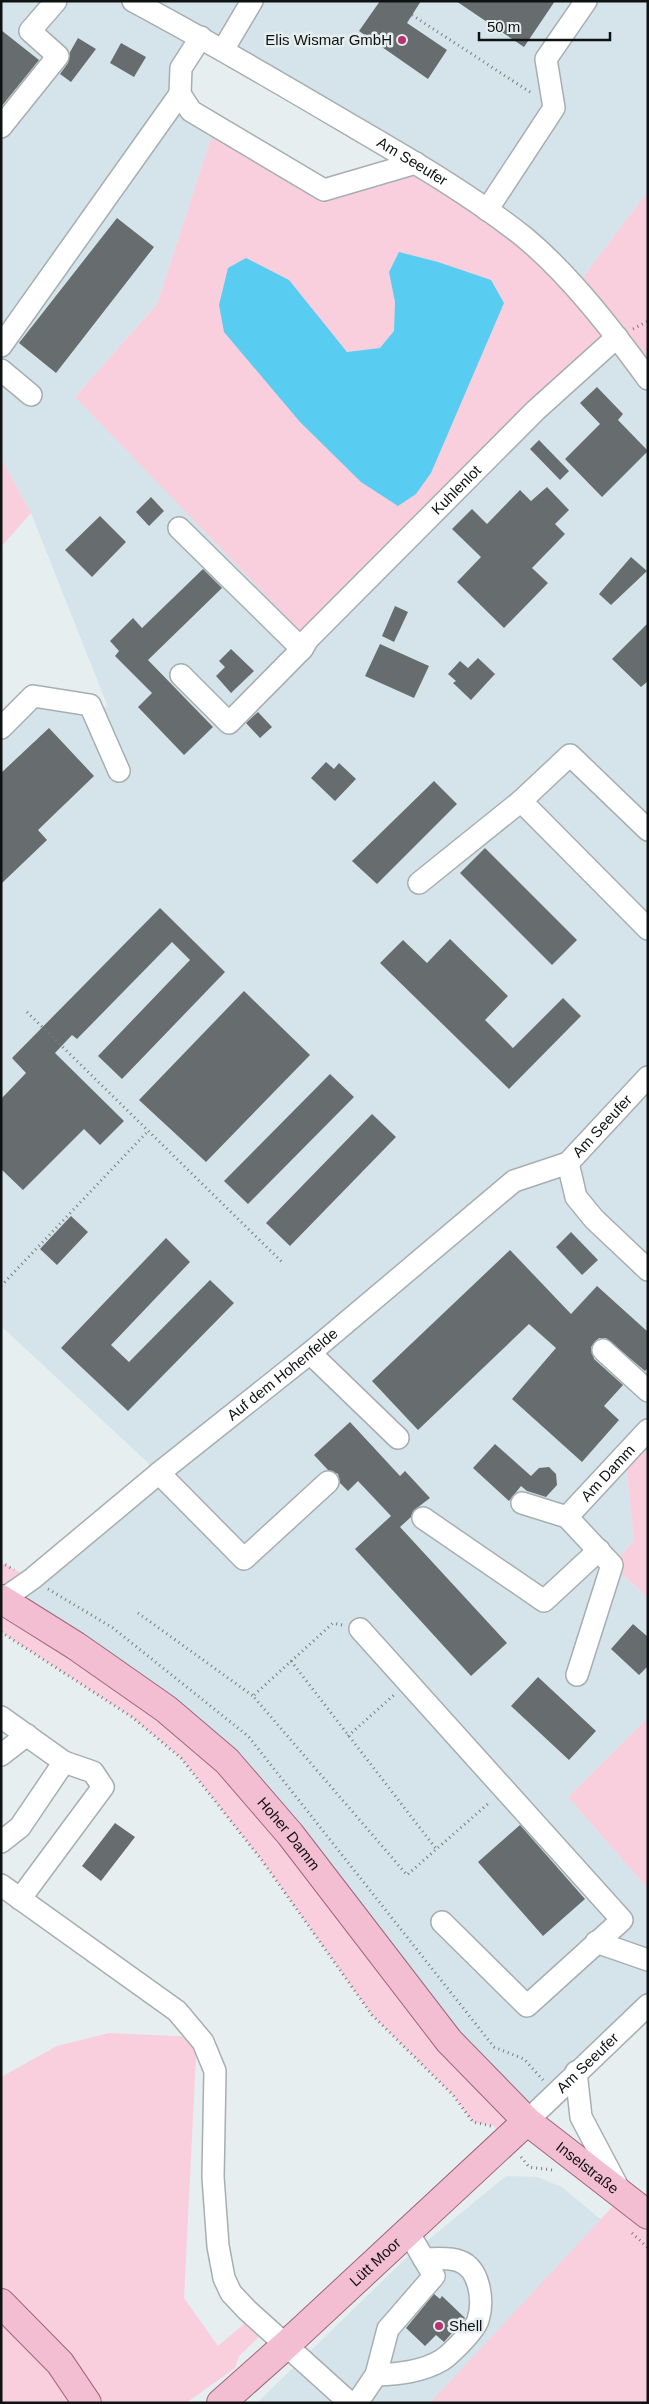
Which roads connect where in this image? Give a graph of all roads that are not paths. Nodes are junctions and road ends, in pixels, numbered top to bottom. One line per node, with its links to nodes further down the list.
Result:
1 (56, 1): 8 (street)
2 (133, 1): 5 (street, Am Seeufer)
3 (252, 1): 6 (street)
4 (586, 1): 10 (street)
5 (201, 37): 6 (street, Am Seeufer); 7 (street)
6 (223, 50): 9 (street, Am Seeufer)
7 (180, 94): 9 (street); 12 (street)
8 (1, 127)
9 (416, 163): 10 (street, Am Seeufer)
10 (487, 210): 11 (street, Am Seeufer)
11 (617, 337): 14 (street, Am Seeufer); 17 (street, Kuhlenlot)
12 (1, 346)
13 (1, 370): 15 (street)
14 (648, 379)
15 (31, 395)
16 (180, 528): 17 (street)
17 (302, 649): 18 (street, Kuhlenlot)
18 (181, 675)
19 (1, 728): 20 (street)
20 (120, 771)
21 (521, 801): 22 (street); 23 (street); 24 (street)
22 (648, 830)
23 (419, 883)
24 (648, 929)
25 (644, 1089): 26 (street, Am Seeufer)
26 (568, 1163): 27 (street, Am Seeufer); 29 (street, Auf dem Hohenfelde)
27 (648, 1270)
28 (603, 1350): 30 (street)
29 (310, 1354): 32 (street); 33 (street, Auf dem Hohenfelde)
30 (648, 1391)
31 (648, 1430): 36 (street, Am Damm)
32 (398, 1438)
33 (159, 1473): 34 (street); 39 (street, Auf dem Hohenfelde)
34 (328, 1482)
35 (522, 1503): 36 (street)
36 (567, 1517): 38 (street)
37 (423, 1518): 38 (street)
38 (599, 1550): 41 (street)
39 (2, 1599): 54 (main road, Hoher Damm)
40 (360, 1629): 50 (street)
41 (577, 1675)
42 (1, 1718): 43 (street)
43 (27, 1735): 44 (street); 45 (street)
44 (1, 1755)
45 (64, 1762): 46 (street); 48 (street)
46 (1, 1842)
47 (1, 1885): 48 (street)
48 (20, 1899): 60 (street)
49 (442, 1922): 50 (street)
50 (596, 1942): 51 (street)
51 (648, 1960)
52 (648, 2004): 53 (street, Am Seeufer)
53 (576, 2072): 54 (street, Am Seeufer); 55 (street)
54 (527, 2121): 55 (main road, Inselstraße); 57 (main road, Lütt Moor)
55 (622, 2196): 56 (main road, Inselstraße)
56 (637, 2222)
57 (408, 2232): 58 (street); 60 (main road, Lütt Moor)
58 (424, 2259): 61 (street); 61 (street)
59 (1, 2303): 62 (main road)
60 (286, 2346): 63 (main road, Lütt Moor); 64 (street)
61 (376, 2376): 65 (street)
62 (87, 2403)
63 (220, 2403)
64 (350, 2403)
65 (357, 2403)

